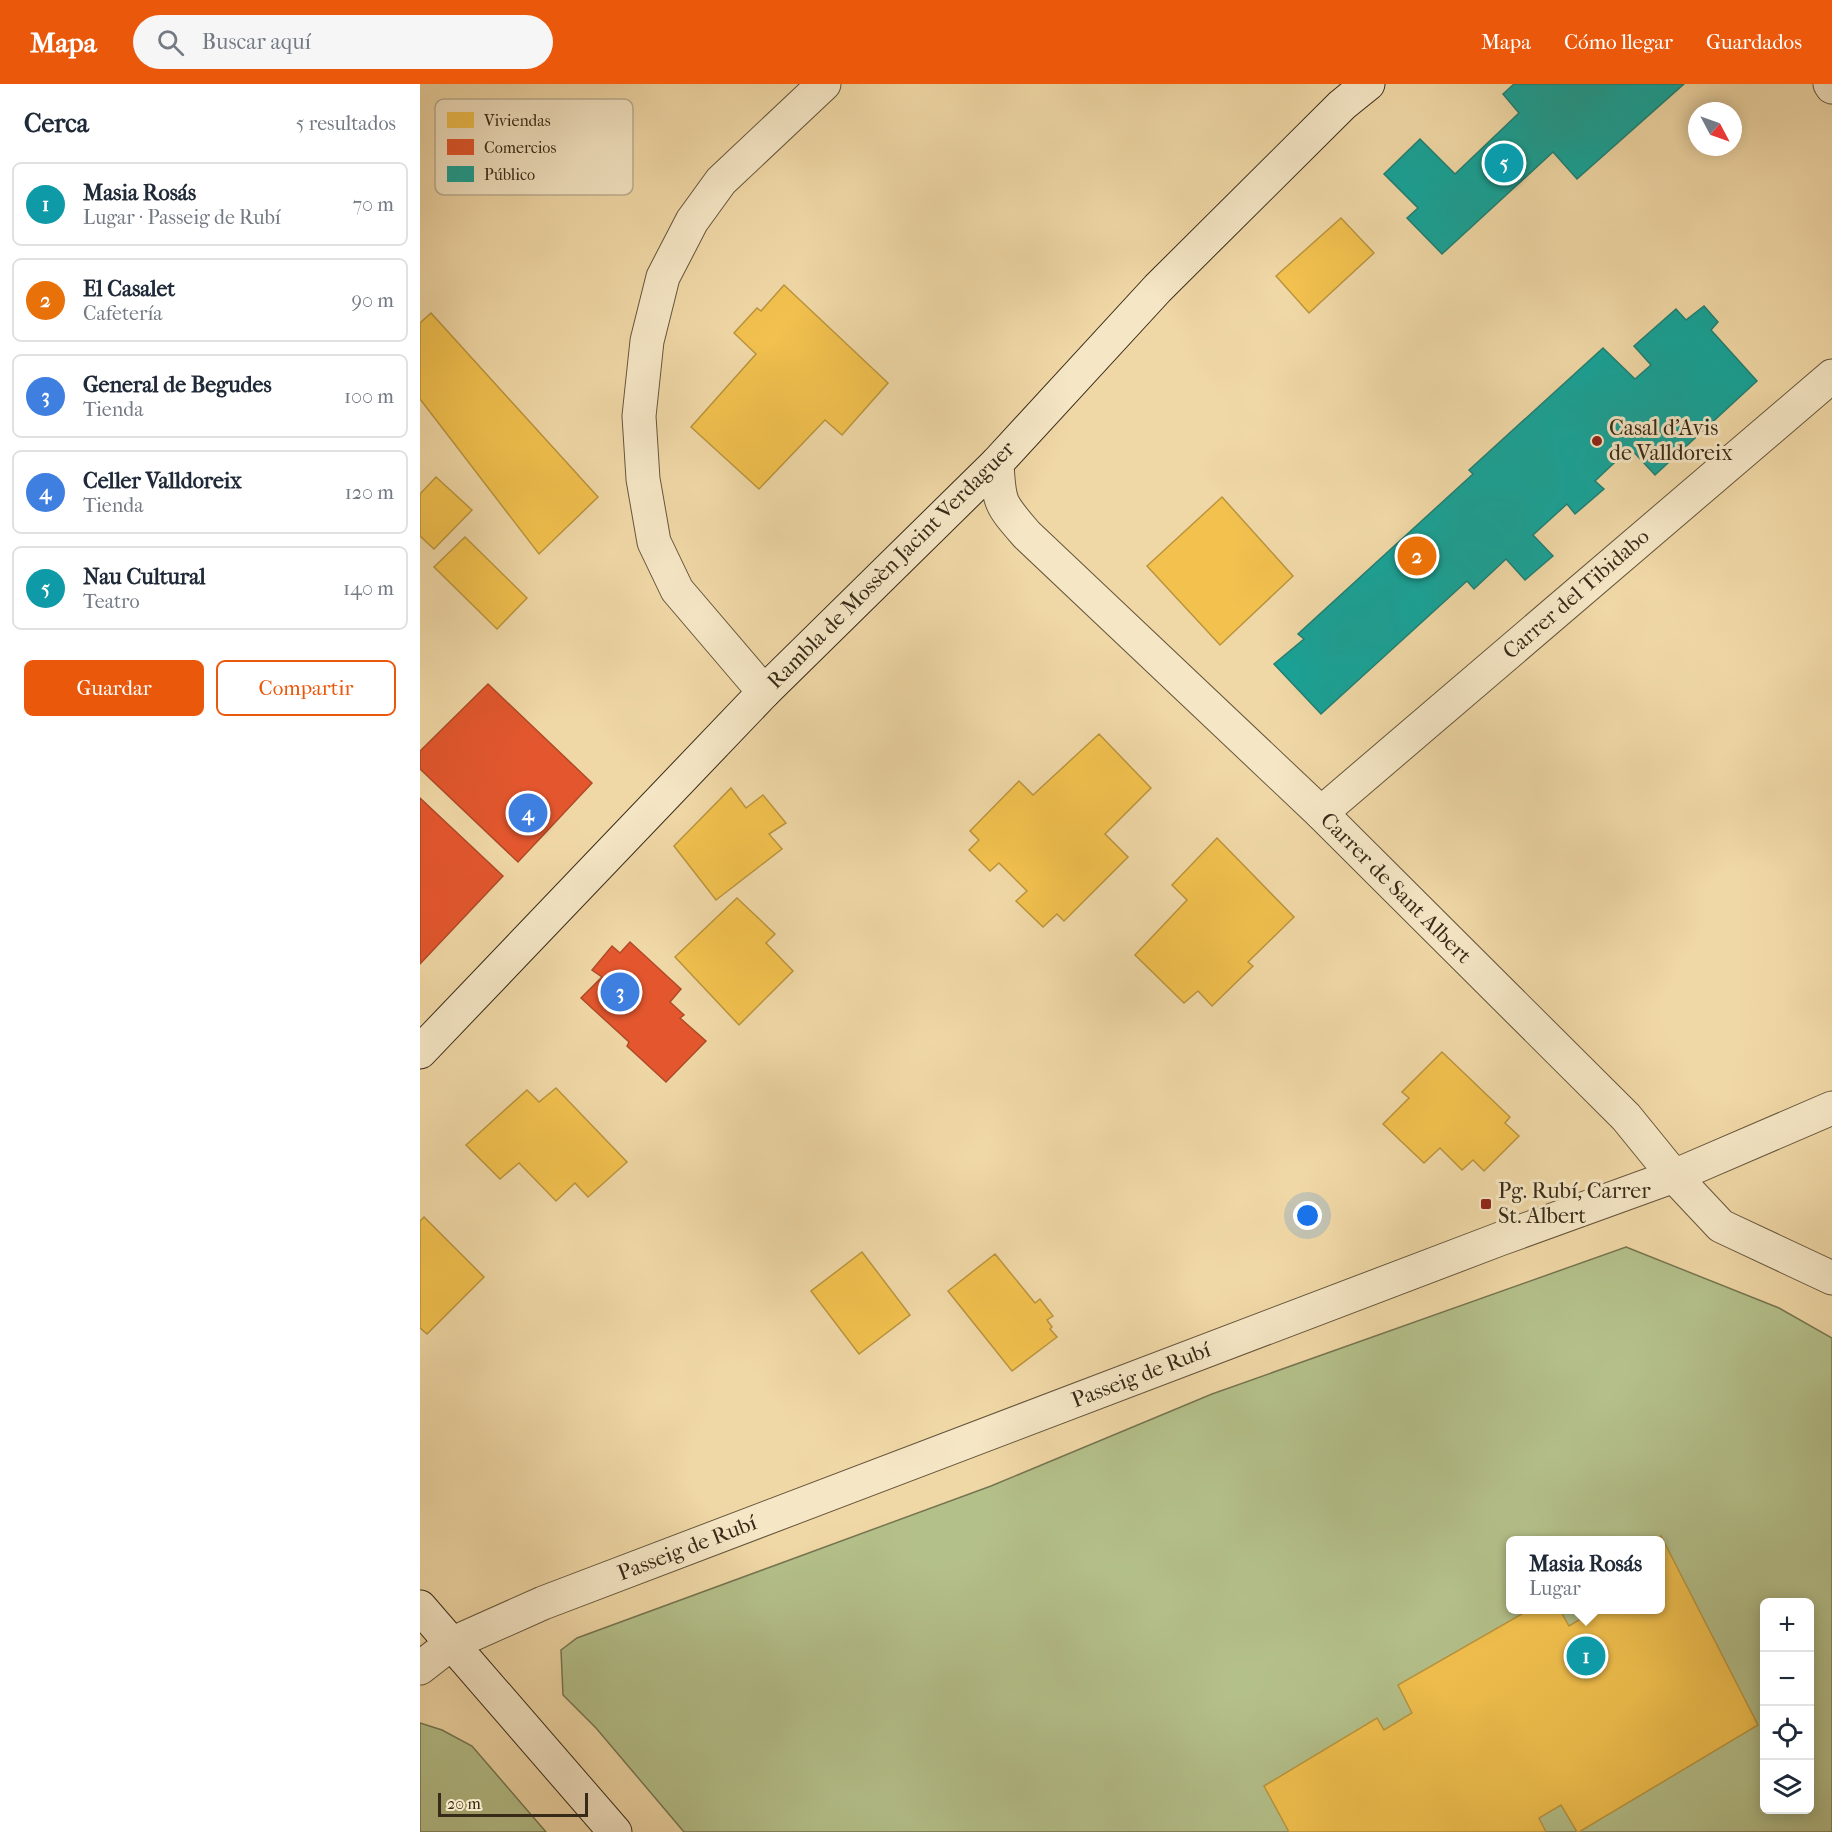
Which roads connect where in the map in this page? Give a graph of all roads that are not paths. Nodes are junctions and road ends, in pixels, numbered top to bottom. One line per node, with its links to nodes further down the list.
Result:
1 (824, 84): 5 (street)
2 (1368, 84): 4 (street, Rambla de Mossèn Jacint Verdaguer)
3 (1832, 376): 6 (street, Carrer del Tibidabo)
4 (997, 463): 5 (street, Rambla de Mossèn Jacint Verdaguer); 6 (street, Carrer de Sant Albert)
5 (764, 692): 7 (street, Rambla de Mossèn Jacint Verdaguer)
6 (1321, 813): 9 (street, Carrer de Sant Albert)
7 (420, 1052)
8 (1832, 1108): 9 (street, Passeig de Rubí)
9 (1674, 1176): 10 (street, Carrer de Sant Albert); 12 (street, Passeig de Rubí)
10 (1832, 1278)
11 (420, 1606): 12 (street)
12 (451, 1644): 13 (street, Passeig de Rubí); 14 (street)
13 (420, 1668)
14 (615, 1832)

